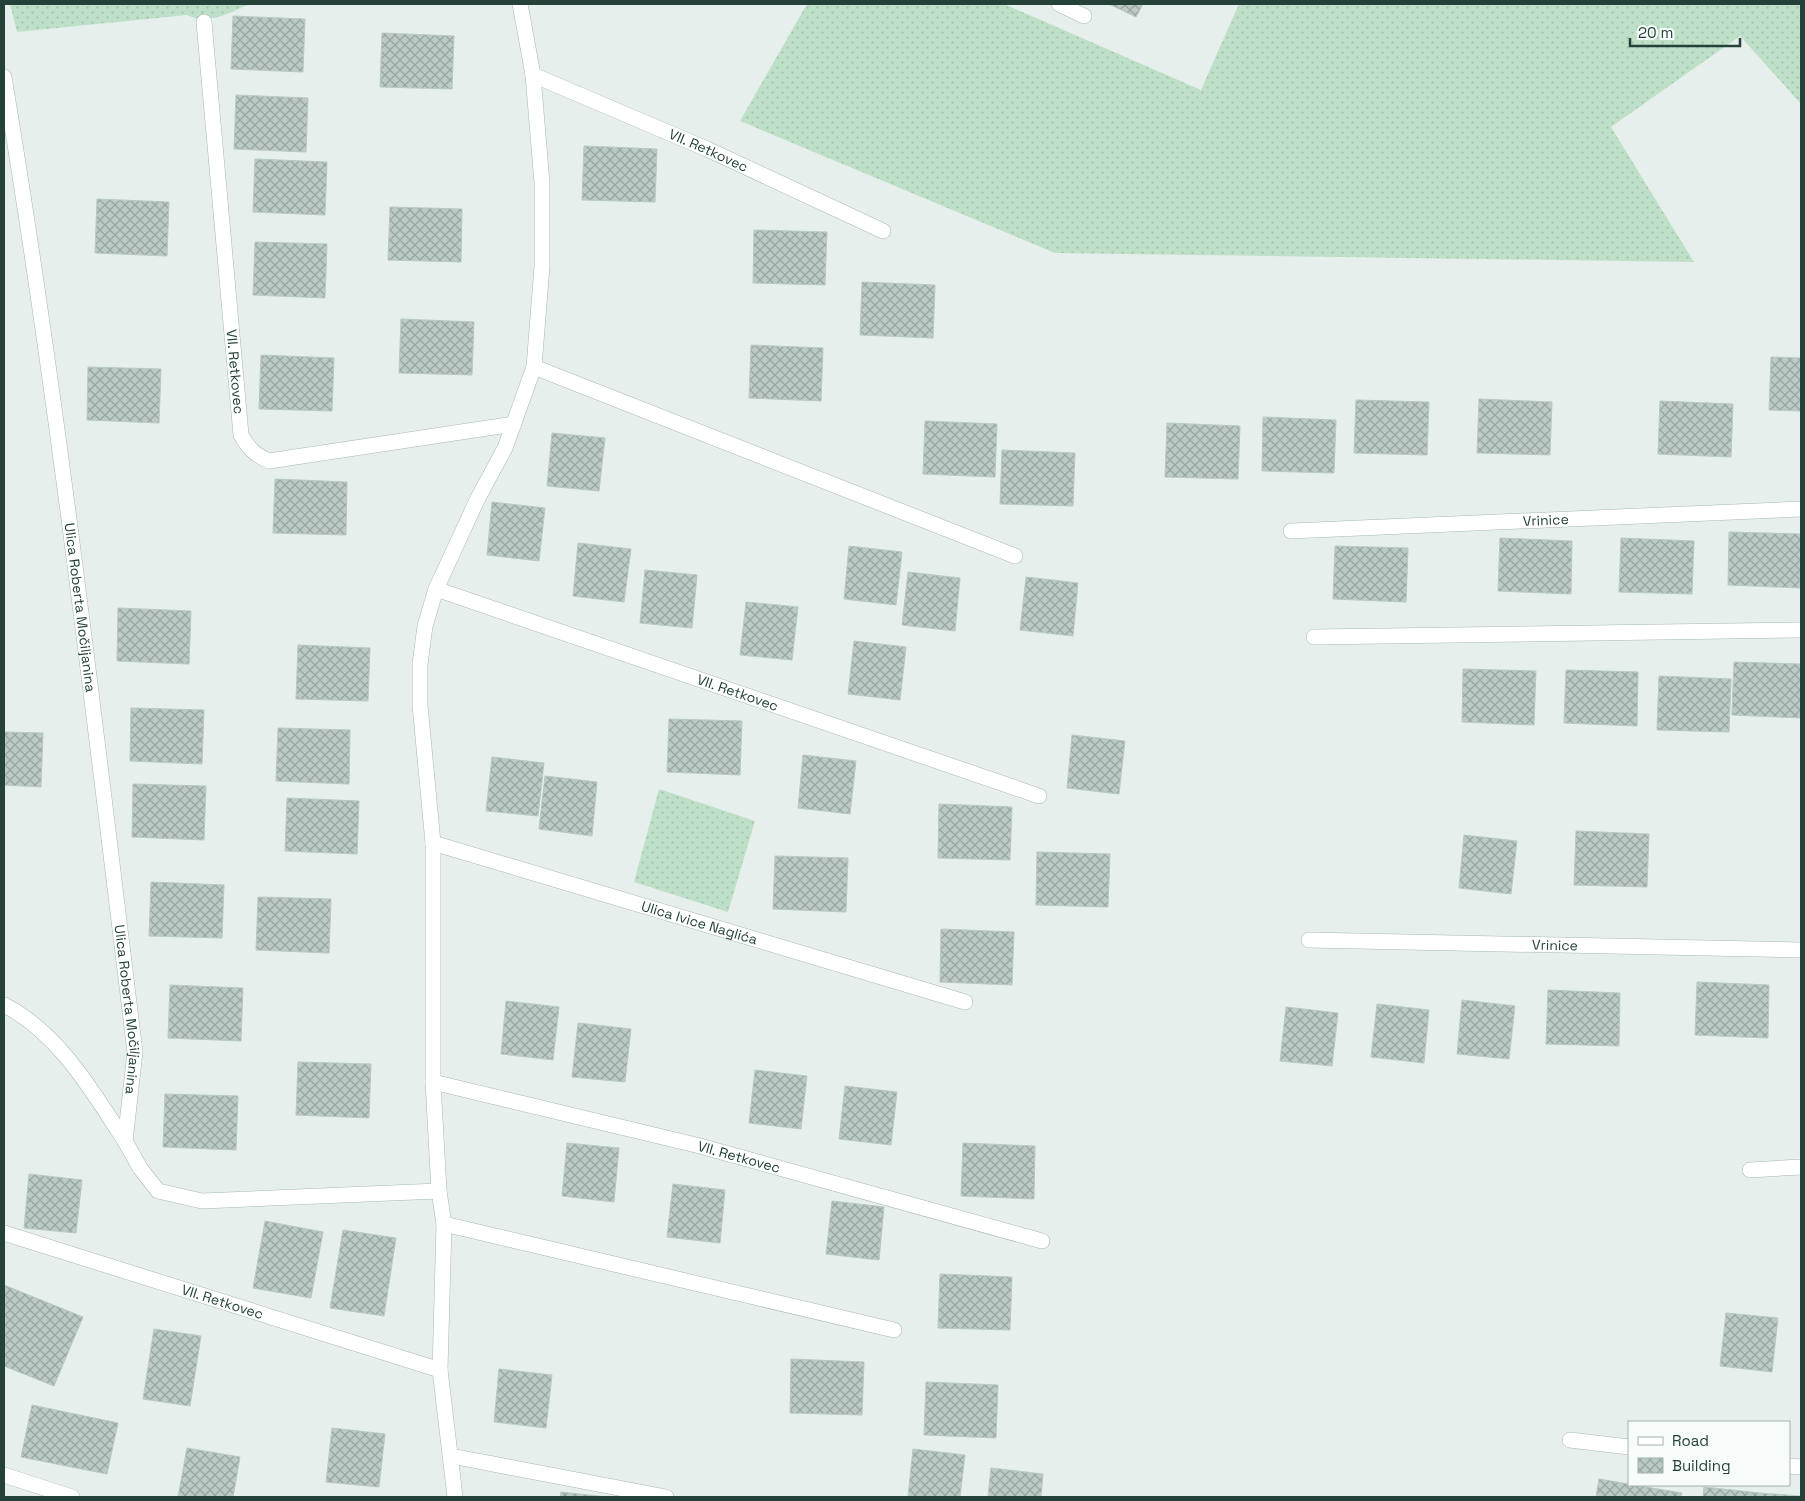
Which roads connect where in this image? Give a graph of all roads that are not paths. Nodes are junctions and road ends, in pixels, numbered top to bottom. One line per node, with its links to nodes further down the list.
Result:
1 (520, 4): 5 (street)
2 (1059, 4): 3 (street)
3 (1084, 16)
4 (204, 22): 9 (street, VII. Retkovec)
5 (533, 74): 7 (street, VII. Retkovec); 8 (street)
6 (4, 77): 23 (street, Ulica Roberta Močiljanina)
7 (882, 231)
8 (534, 367): 9 (street); 12 (street)
9 (514, 424): 13 (street)
10 (1801, 509): 11 (street, Vrinice)
11 (1291, 531)
12 (1015, 556)
13 (436, 589): 16 (street, VII. Retkovec); 17 (street)
14 (1801, 630): 15 (street)
15 (1314, 636)
16 (1039, 796)
17 (433, 844): 20 (street, Ulica Ivice Naglića); 22 (street)
18 (1309, 940): 19 (street, Vrinice)
19 (1801, 950)
20 (965, 1002)
21 (4, 1005): 23 (street)
22 (433, 1082): 26 (street); 29 (street, VII. Retkovec)
23 (125, 1141): 26 (street)
24 (1801, 1167): 25 (street)
25 (1750, 1170)
26 (439, 1191): 27 (street)
27 (444, 1224): 30 (street); 31 (street)
28 (4, 1233): 31 (street, VII. Retkovec)
29 (1042, 1242)
30 (894, 1330)
31 (440, 1370): 34 (street)
32 (1570, 1440): 33 (street)
33 (1628, 1447)
34 (451, 1456): 37 (street); 38 (street)
35 (4, 1475): 36 (street)
36 (72, 1497)
37 (455, 1497)
38 (666, 1497)

